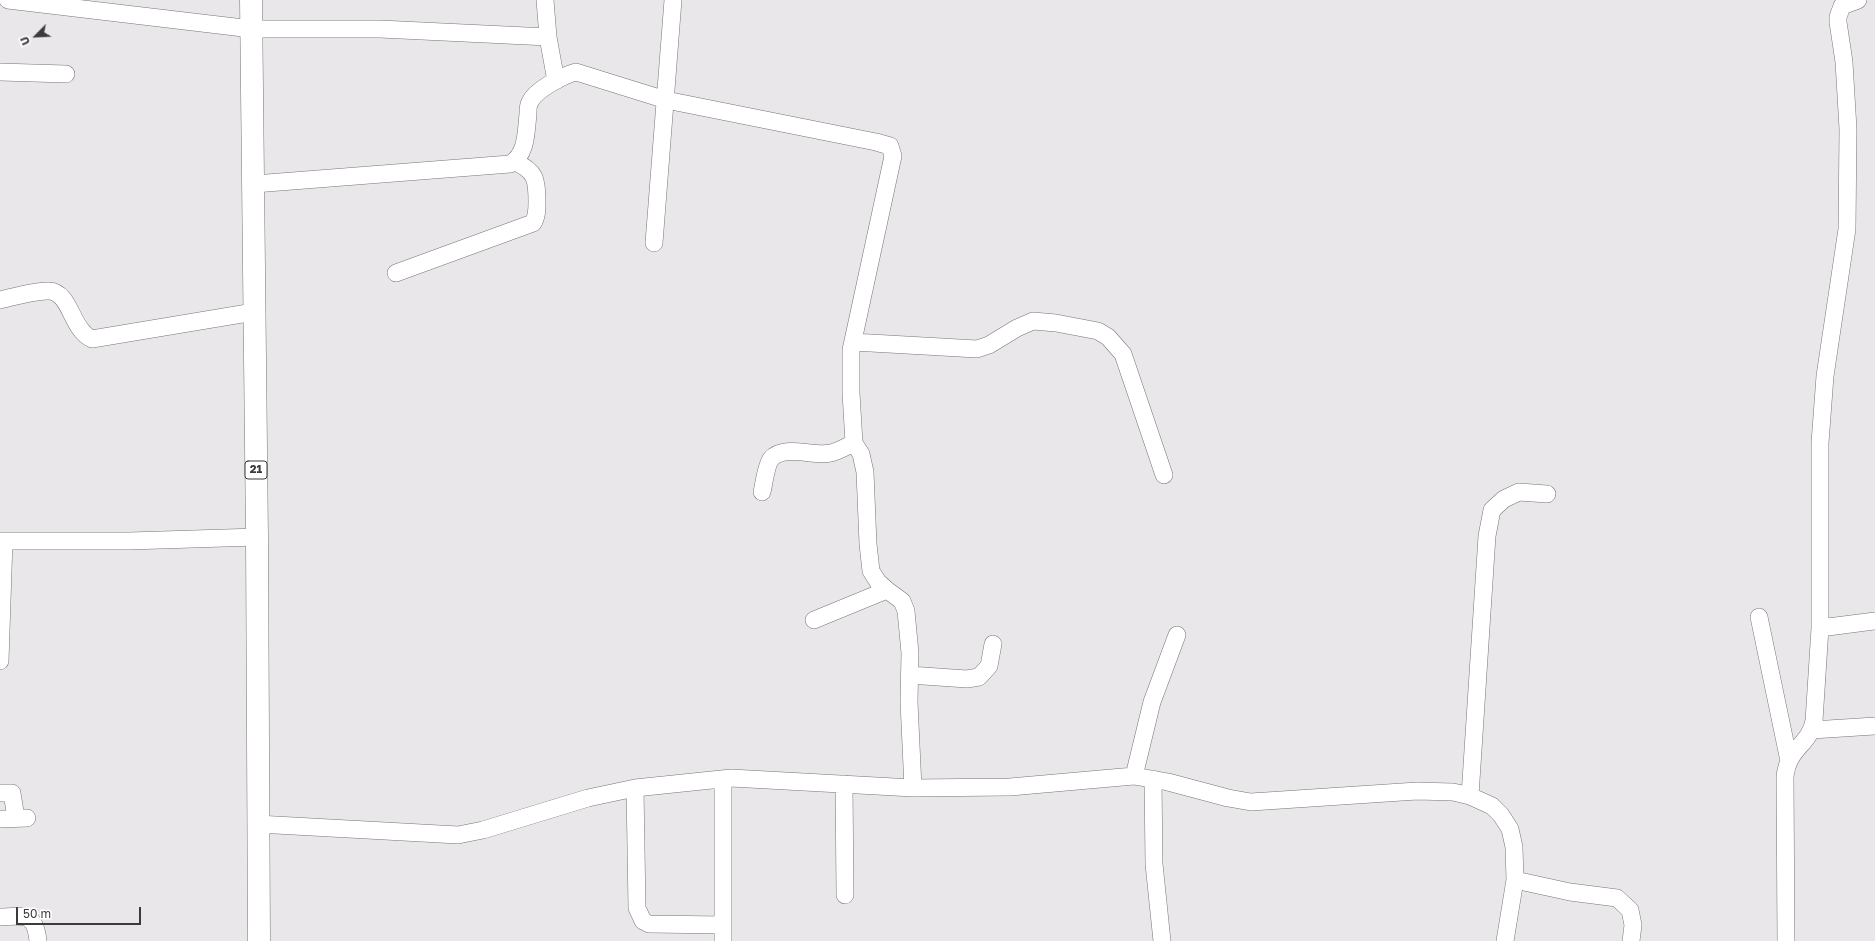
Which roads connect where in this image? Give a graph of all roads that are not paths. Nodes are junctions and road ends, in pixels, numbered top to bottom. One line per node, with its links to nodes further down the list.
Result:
1 (8, 0): 6 (street)
2 (251, 0): 6 (highway, 21)
3 (545, 0): 7 (street)
4 (673, 0): 11 (street)
5 (1858, 0): 29 (street)
6 (252, 30): 7 (street); 13 (highway, 21)
7 (548, 37): 10 (street)
8 (0, 72): 9 (street)
9 (66, 74)
10 (556, 81): 11 (street); 12 (street)
11 (666, 100): 14 (street); 18 (street)
12 (515, 162): 13 (street); 15 (street)
13 (254, 184): 17 (highway, 21)
14 (654, 243)
15 (396, 273)
16 (0, 300): 17 (street)
17 (254, 312): 23 (highway, 21)
18 (853, 342): 19 (street); 20 (street)
19 (854, 443): 21 (street); 25 (street)
20 (1164, 475)
21 (762, 492)
22 (1547, 494): 44 (street)
23 (257, 537): 24 (street); 46 (highway, 21)
24 (2, 541): 32 (street)
25 (887, 590): 27 (street); 33 (street)
26 (1759, 617): 36 (street)
27 (814, 620)
28 (1875, 621): 29 (street)
29 (1820, 628): 35 (street)
30 (1177, 635): 37 (street)
31 (993, 644): 33 (street)
32 (0, 662)
33 (909, 675): 42 (street)
34 (1875, 726): 35 (street)
35 (1812, 730): 36 (street)
36 (1789, 761): 56 (street)
37 (1134, 776): 39 (street); 42 (street)
38 (723, 778): 40 (street); 41 (street); 50 (street)
39 (1153, 779): 44 (street); 53 (street)
40 (844, 784): 42 (street); 48 (street)
41 (635, 788): 46 (street); 50 (street)
42 (913, 788)
43 (0, 793): 45 (street)
44 (1470, 796): 47 (street)
45 (14, 819)
46 (257, 824): 52 (highway, 21)
47 (1516, 880): 54 (street); 55 (street)
48 (845, 895)
49 (0, 917): 51 (street)
50 (723, 933)
51 (38, 941)
52 (259, 941)
53 (1162, 941)
54 (1505, 941)
55 (1631, 941)
56 (1786, 941)

